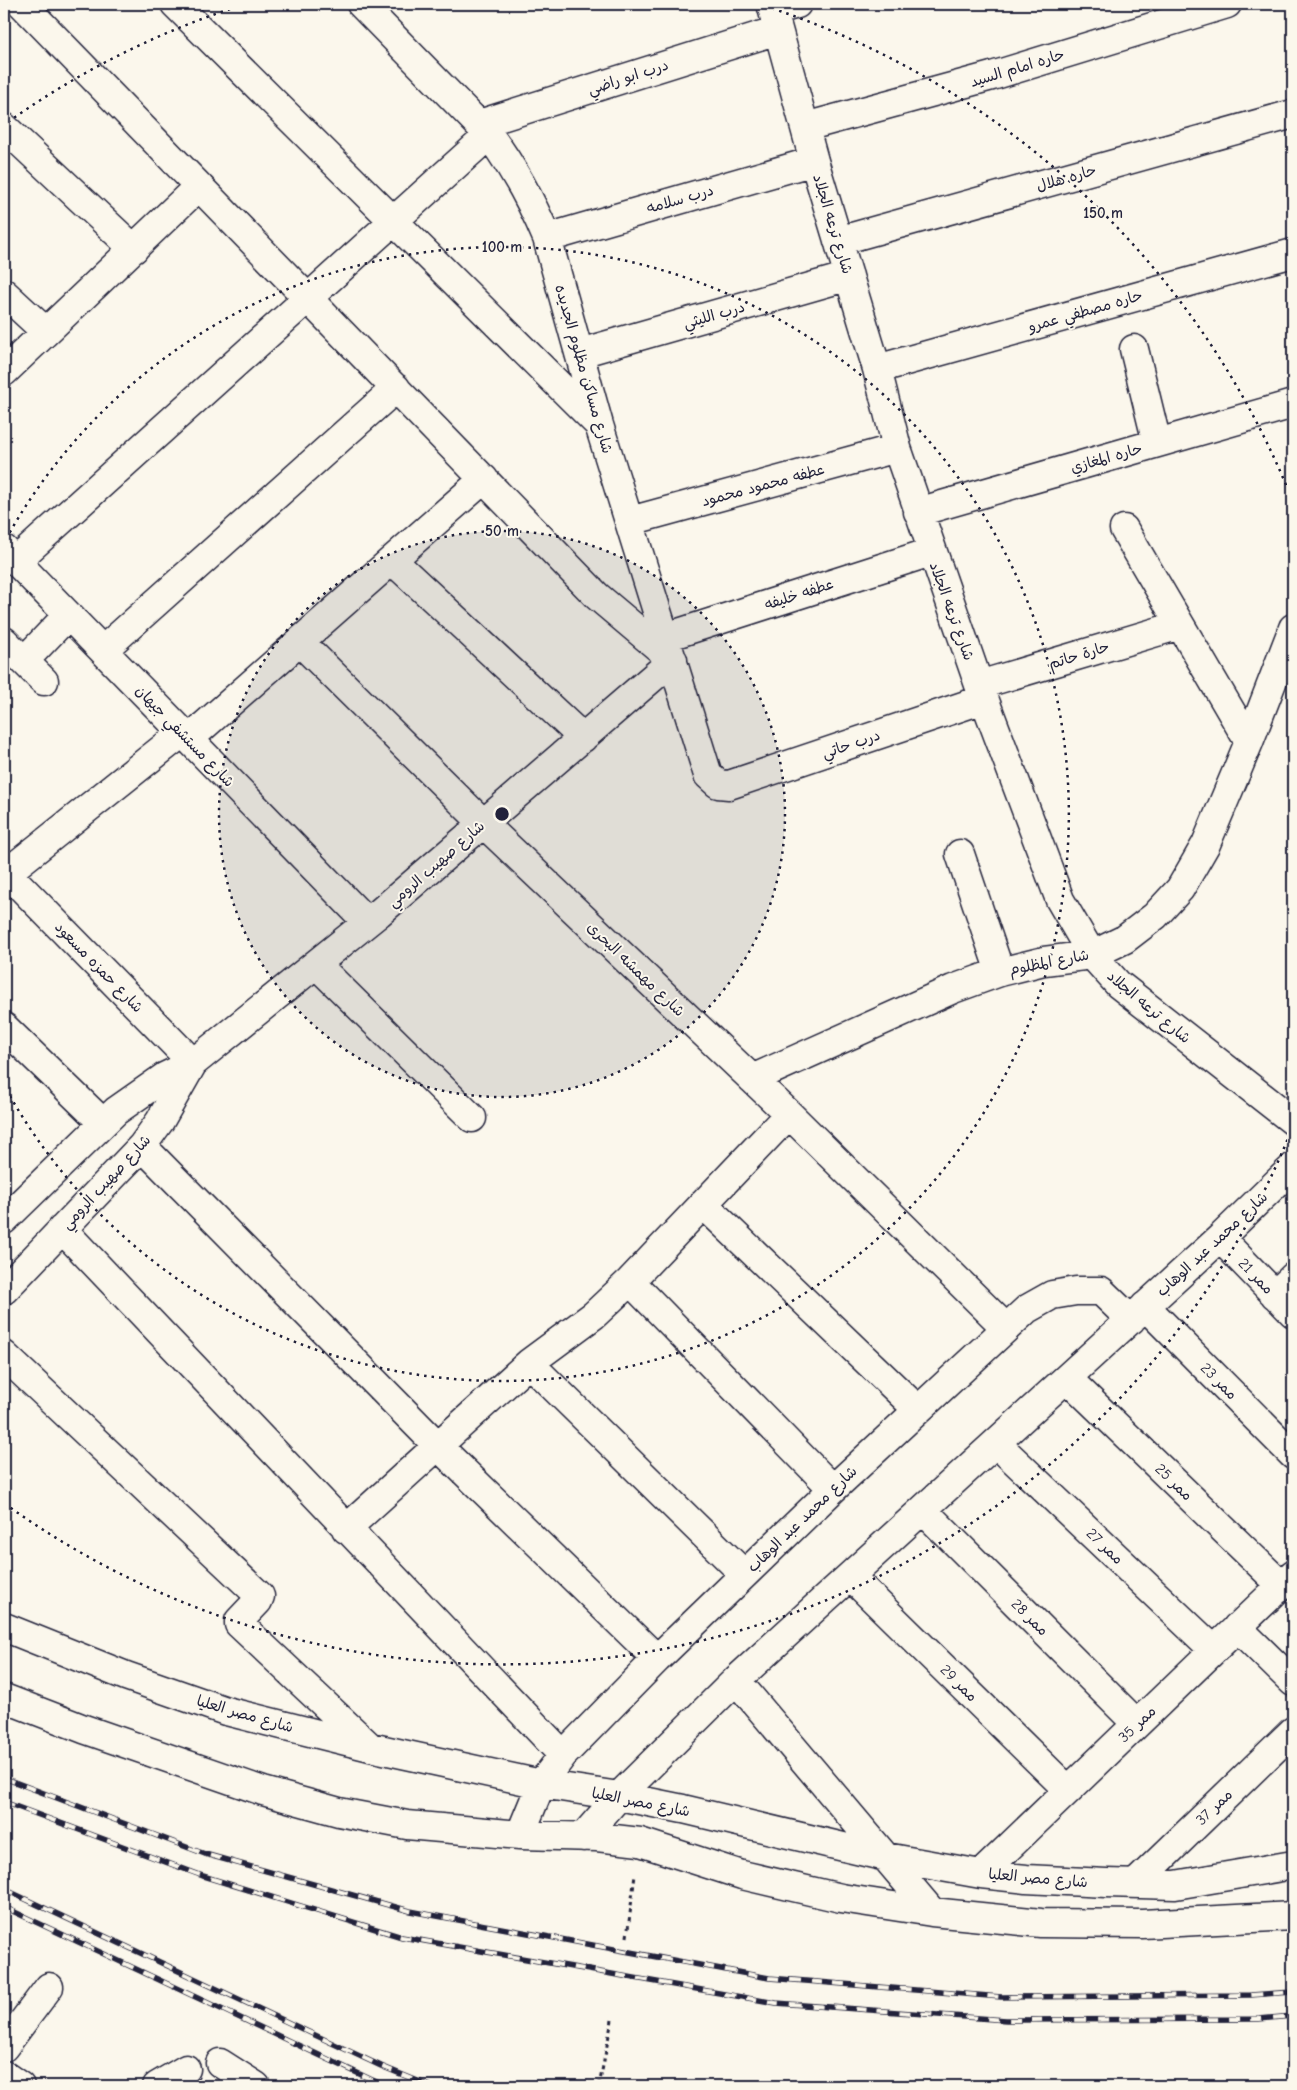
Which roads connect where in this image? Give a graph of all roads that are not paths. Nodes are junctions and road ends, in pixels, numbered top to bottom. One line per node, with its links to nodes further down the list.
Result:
1 (22, 4): 11 (street)
2 (175, 4): 12 (street)
3 (361, 4): 9 (street, شارع مساكن مظلوم الجديده)
4 (1227, 4): 8 (street, حاره امام السيد)
5 (779, 12): 8 (street, شارع ترعه الجلاد); 9 (street, درب ابو راضي)
6 (1293, 114): 14 (street, حاره هلال)
7 (4, 127): 15 (street)
8 (805, 127): 10 (street, شارع ترعه الجلاد)
9 (484, 130): 12 (street); 13 (street, شارع مساكن مظلوم الجديده)
10 (814, 161): 13 (street, درب سلامه); 14 (street, شارع ترعه الجلاد)
11 (199, 186): 15 (street); 19 (street)
12 (393, 221): 19 (street); 27 (street)
13 (546, 238): 22 (street, شارع مساكن مظلوم الجديده)
14 (838, 241): 17 (street, شارع ترعه الجلاد)
15 (134, 249): 20 (street)
16 (1293, 253): 23 (street, حاره مصطفي عمرو)
17 (849, 276): 22 (street, درب الليثي); 23 (street, شارع ترعه الجلاد)
18 (4, 293): 20 (street)
19 (308, 298): 25 (street); 35 (street)
20 (46, 332): 24 (street)
21 (1134, 349): 28 (street)
22 (580, 353): 27 (street, شارع مساكن مظلوم الجديده)
23 (877, 369): 29 (street, شارع ترعه الجلاد)
24 (4, 372)
25 (396, 388): 30 (street); 43 (street)
26 (1293, 404): 28 (street, حاره المغازي)
27 (599, 426): 32 (street, شارع مساكن مظلوم الجديده)
28 (1157, 443): 31 (street, حاره المغازي)
29 (897, 448): 31 (street, شارع ترعه الجلاد); 32 (street, عطفه محمود محمود)
30 (484, 479): 36 (street); 42 (street)
31 (918, 512): 34 (street, شارع ترعه الجلاد)
32 (630, 521): 42 (street, شارع مساكن مظلوم الجديده)
33 (1124, 529): 38 (street)
34 (931, 552): 42 (street, عطفه خليفه); 46 (street, شارع ترعه الجلاد)
35 (10, 555): 37 (street, شارع مستشفي جيهان)
36 (392, 560): 41 (street); 48 (street)
37 (68, 615): 43 (street, شارع مستشفي جيهان); 44 (street)
38 (1180, 625): 46 (street, حارة حاتم); 49 (street)
39 (1293, 628): 49 (street, شارع المظلوم)
40 (4, 641): 44 (street)
41 (300, 642): 47 (street); 51 (street, شارع مهمشه البحرى)
42 (670, 648): 48 (street, شارع صهيب الرومي); 50 (street, شارع مساكن مظلوم الجديده)
43 (103, 650): 47 (street, شارع مستشفي جيهان)
44 (24, 661): 45 (street)
45 (44, 681)
46 (981, 692): 50 (street, درب حاتي); 55 (street, شارع ترعه الجلاد)
47 (186, 736): 53 (street); 54 (street, شارع مستشفي جيهان)
48 (583, 738): 51 (street, شارع صهيب الرومي)
49 (1250, 742): 55 (street, شارع المظلوم)
50 (718, 784)
51 (483, 823): 54 (street, شارع صهيب الرومي); 60 (street, شارع مهمشه البحرى)
52 (960, 854): 57 (street)
53 (4, 874): 59 (street, شارع حمزه مسعود)
54 (367, 922): 56 (street, شارع صهيب الرومي)
55 (1092, 955): 57 (street, شارع المظلوم); 63 (street, شارع ترعه الجلاد)
56 (316, 964): 59 (street, شارع صهيب الرومي); 62 (street)
57 (1000, 972): 60 (street, شارع المظلوم)
58 (4, 1027): 64 (street)
59 (193, 1063): 64 (street, شارع صهيب الرومي); 65 (street, شارع صهيب الرومي)
60 (752, 1079): 61 (street, شارع مهمشه البحرى)
61 (789, 1114): 67 (street); 75 (street, شارع مهمشه البحرى)
62 (472, 1118)
63 (1293, 1121)
64 (103, 1123): 68 (street, شارع صهيب الرومي)
65 (142, 1146): 69 (street, شارع صهيب الرومي); 81 (street)
66 (1293, 1167): 70 (street, شارع محمد عبد الوهاب)
67 (703, 1204): 71 (street); 79 (street)
68 (8, 1207)
69 (62, 1229): 72 (street, شارع صهيب الرومي); 85 (street)
70 (1220, 1238): 73 (street, ممر 21); 74 (street, شارع محمد عبد الوهاب)
71 (630, 1281): 77 (street); 83 (street)
72 (4, 1290)
73 (1287, 1295)
74 (1138, 1313): 75 (street, شارع محمد عبد الوهاب); 78 (street, شارع محمد عبد الوهاب); 82 (street, ممر 23)
75 (1006, 1328): 79 (street, شارع محمد عبد الوهاب)
76 (4, 1355): 98 (street)
77 (529, 1363): 81 (street); 86 (street)
78 (1067, 1378): 80 (street, شارع محمد عبد الوهاب); 88 (street, ممر 25)
79 (918, 1410): 83 (street, شارع محمد عبد الوهاب)
80 (996, 1443): 84 (street, شارع محمد عبد الوهاب); 91 (street, ممر 27)
81 (438, 1446): 85 (street); 92 (street)
82 (1293, 1455)
83 (834, 1489): 86 (street, شارع محمد عبد الوهاب)
84 (923, 1510): 87 (street, شارع محمد عبد الوهاب); 96 (street, ممر 28)
85 (346, 1529): 99 (street)
86 (744, 1574): 92 (street, شارع محمد عبد الوهاب)
87 (850, 1576): 93 (street, شارع محمد عبد الوهاب); 101 (street, ممر 29)
88 (1287, 1580): 90 (street, ممر 35)
89 (4, 1627): 98 (street, شارع مصر العليا)
90 (1237, 1627): 91 (street, ممر 35); 94 (street)
91 (1214, 1650): 96 (street, ممر 35)
92 (657, 1659): 99 (street, شارع محمد عبد الوهاب)
93 (736, 1680): 102 (street, شارع محمد عبد الوهاب); 105 (street)
94 (1293, 1682)
95 (4, 1698): 103 (street)
96 (1137, 1724): 101 (street, ممر 35)
97 (1293, 1731): 108 (street, ممر 37)
98 (370, 1747): 100 (street, شارع مصر العليا)
99 (563, 1755): 100 (street, شارع محمد عبد الوهاب)
100 (541, 1784): 102 (street, شارع مصر العليا); 103 (street, شارع محمد عبد الوهاب)
101 (1068, 1790): 107 (street, ممر 35)
102 (619, 1796): 104 (street, شارع محمد عبد الوهاب); 105 (street, شارع مصر العليا)
103 (520, 1835): 104 (street)
104 (583, 1837): 109 (street)
105 (886, 1857): 107 (street, شارع مصر العليا); 109 (street)
106 (1293, 1865): 108 (street, شارع مصر العليا)
107 (981, 1874): 108 (street, شارع مصر العليا)
108 (1136, 1884)
109 (932, 1912): 110 (street)
110 (1293, 1916)
111 (49, 1987): 112 (street)
112 (4, 2047)
113 (220, 2063): 118 (street)
114 (186, 2069): 117 (street)
115 (4, 2075): 116 (street)
116 (20, 2086)
117 (157, 2086)
118 (256, 2086)

